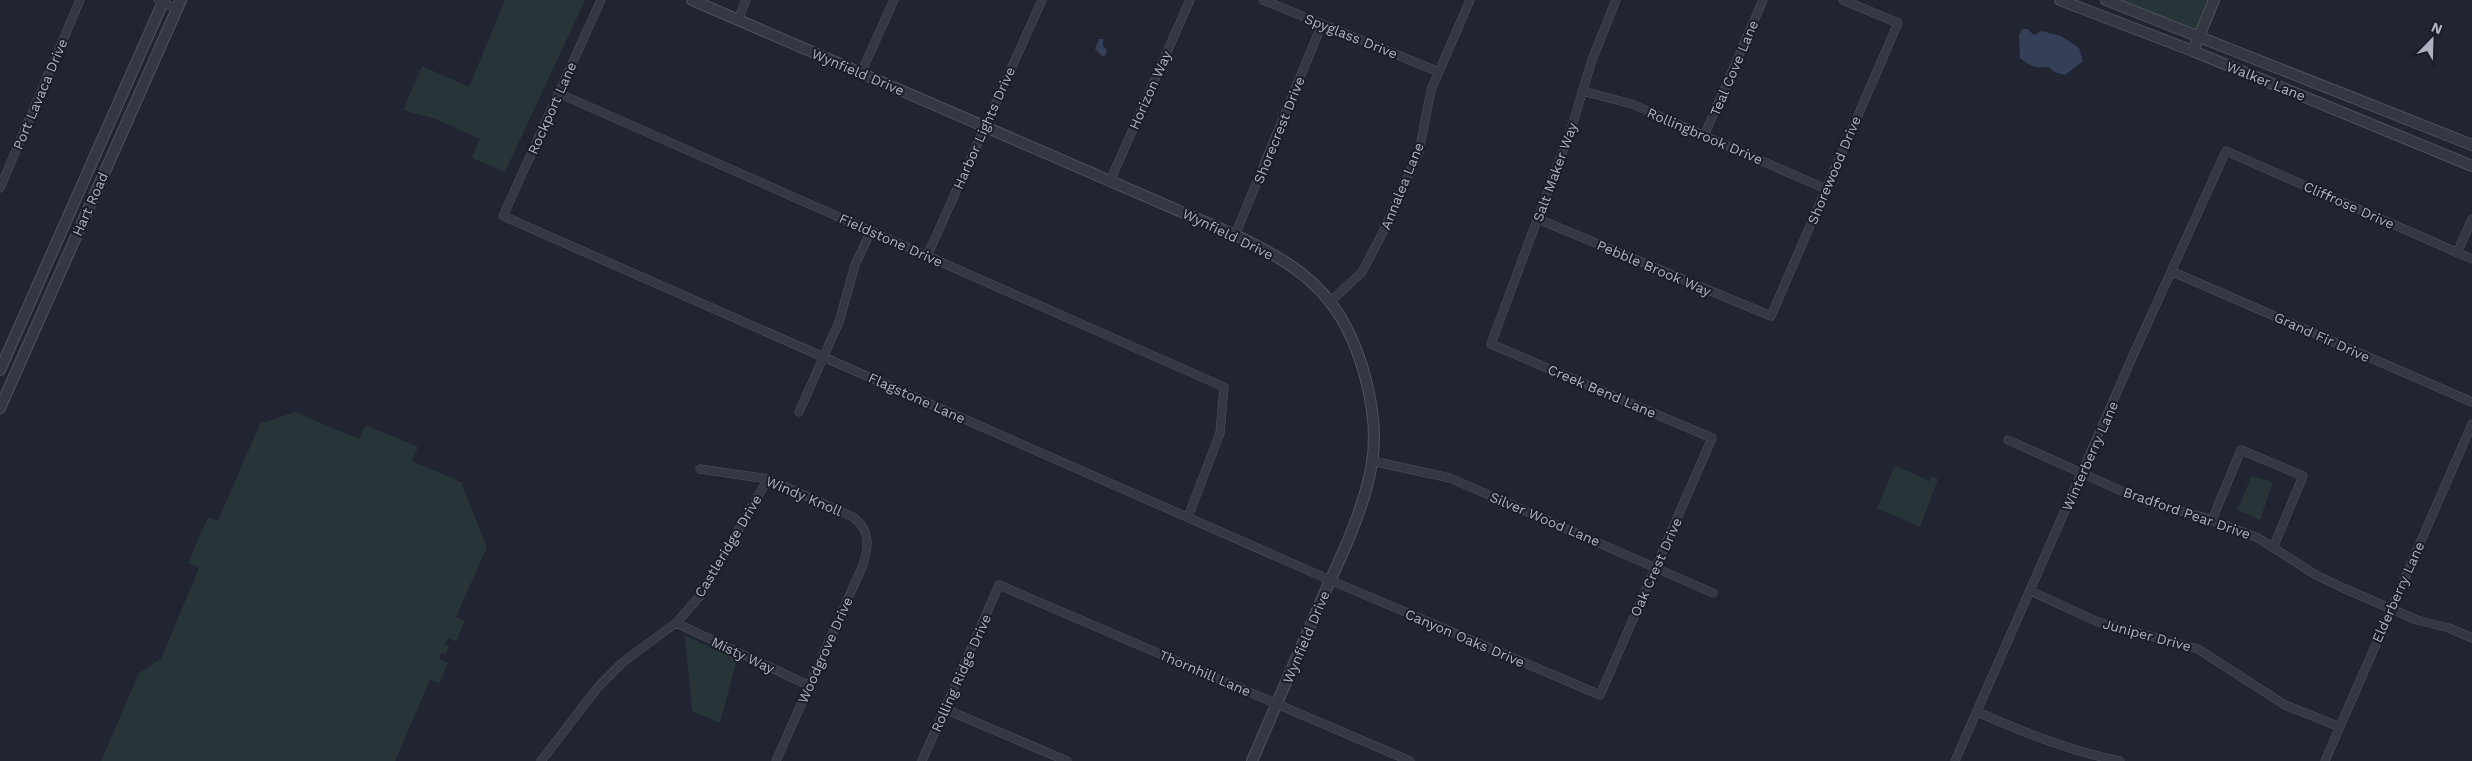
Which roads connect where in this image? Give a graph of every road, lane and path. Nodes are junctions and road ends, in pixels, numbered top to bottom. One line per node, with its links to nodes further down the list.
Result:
1 (80, 0): 32 (street, Port Lavaca Drive)
2 (601, 0): 25 (street, Rockport Lane)
3 (692, 0): 18 (street, Wynfield Drive)
4 (746, 0): 18 (street)
5 (894, 0): 23 (street)
6 (1042, 0): 26 (street, Harbor Lights Drive)
7 (1190, 0): 31 (street, Horizon Way)
8 (1263, 0): 19 (street, Spyglass Drive)
9 (1470, 0): 22 (street, Annalea Lane)
10 (1616, 0): 24 (street, Salt Maker Way)
11 (1763, 0): 27 (street, Teal Cove Lane)
12 (1843, 0): 33 (street, Shorewood Drive)
13 (2060, 0): 21 (street, Walker Lane)
14 (2106, 0): 20 (street, Walker Lane)
15 (2214, 0): 20 (street)
16 (162, 1): 17 (street); 35 (street, Hart Road)
17 (179, 4): 38 (street, Hart Road)
18 (738, 20): 23 (street, Wynfield Drive)
19 (1322, 24): 22 (street, Spyglass Drive); 40 (street, Shorecrest Drive)
20 (2199, 36): 21 (street); 28 (street, Walker Lane)
21 (2193, 51): 30 (street, Walker Lane)
22 (1439, 72): 45 (street, Annalea Lane)
23 (862, 73): 26 (street, Wynfield Drive)
24 (1582, 91): 27 (street, Rollingbrook Drive); 36 (street, Salt Maker Way)
25 (558, 93): 34 (street, Rockport Lane); 39 (street, Fieldstone Drive)
26 (985, 127): 31 (street, Wynfield Drive); 42 (street, Harbor Lights Drive)
27 (1704, 136): 33 (street, Rollingbrook Drive)
28 (2472, 145)
29 (2226, 151): 41 (street, Cliffrose Drive); 44 (street, Winterberry Lane)
30 (2472, 166)
31 (1110, 180): 40 (street, Wynfield Drive)
32 (0, 188)
33 (1826, 188): 46 (street, Shorewood Drive)
34 (503, 216): 48 (street, Flagstone Lane)
35 (68, 218): 38 (street); 49 (street, Hart Road)
36 (1538, 219): 46 (street, Pebble Brook Way); 47 (street, Salt Maker Way)
37 (2472, 219): 41 (street)
38 (81, 224): 51 (street, Hart Road)
39 (871, 231): 42 (street, Fieldstone Drive); 48 (street)
40 (1235, 235): 45 (street, Wynfield Drive)
41 (2457, 253): 43 (street, Cliffrose Drive)
42 (927, 256): 60 (street, Fieldstone Drive)
43 (2472, 259)
44 (2173, 272): 50 (street, Grand Fir Drive); 58 (street, Winterberry Lane)
45 (1330, 302): 56 (street, Wynfield Drive)
46 (1771, 316)
47 (1491, 344): 54 (street, Creek Bend Lane)
48 (824, 357): 52 (street); 60 (street, Flagstone Lane)
49 (0, 370)
50 (2472, 402)
51 (0, 408)
52 (799, 412)
53 (2472, 424): 69 (street, Elderberry Lane)
54 (1712, 438): 64 (street, Oak Crest Drive)
55 (2008, 440): 58 (street, Bradford Pear Drive)
56 (1372, 461): 64 (street, Silver Wood Lane); 65 (street, Wynfield Drive)
57 (700, 469): 59 (street, Windy Knoll)
58 (2082, 473): 61 (street, Bradford Pear Drive); 67 (street, Winterberry Lane)
59 (768, 479): 62 (street, Windy Knoll); 70 (street, Castleridge Drive)
60 (1188, 517): 65 (street, Flagstone Lane)
61 (2212, 520): 63 (street, Bradford Pear Drive); 63 (street)
62 (867, 537): 72 (street, Woodgrove Drive)
63 (2273, 548): 69 (street, Bradford Pear Drive)
64 (1656, 567): 68 (street, Silver Wood Lane); 73 (street, Oak Crest Drive)
65 (1330, 580): 73 (street, Canyon Oaks Drive); 74 (street, Wynfield Drive)
66 (999, 585): 74 (street, Thornhill Lane); 75 (street, Rolling Ridge Drive)
67 (2031, 591): 76 (street, Winterberry Lane); 77 (street, Juniper Drive)
68 (1713, 593)
69 (2391, 609): 71 (street, Bradford Pear Drive); 77 (street, Elderberry Lane)
70 (676, 623): 72 (street, Misty Way); 78 (street, Castleridge Drive)
71 (2472, 638)
72 (810, 686): 79 (street, Woodgrove Drive)
73 (1600, 695)
74 (1277, 704): 82 (street, Wynfield Drive); 83 (street, Thornhill Lane)
75 (945, 709): 80 (street, Rolling Ridge Drive); 81 (street)
76 (1977, 712): 84 (street, Winterberry Lane); 85 (street)
77 (2340, 727): 86 (street, Elderberry Lane)
78 (541, 761)
79 (776, 761)
80 (922, 761)
81 (1067, 761)
82 (1252, 761)
83 (1410, 761)
84 (1955, 761)
85 (2120, 761)
86 (2325, 761)

